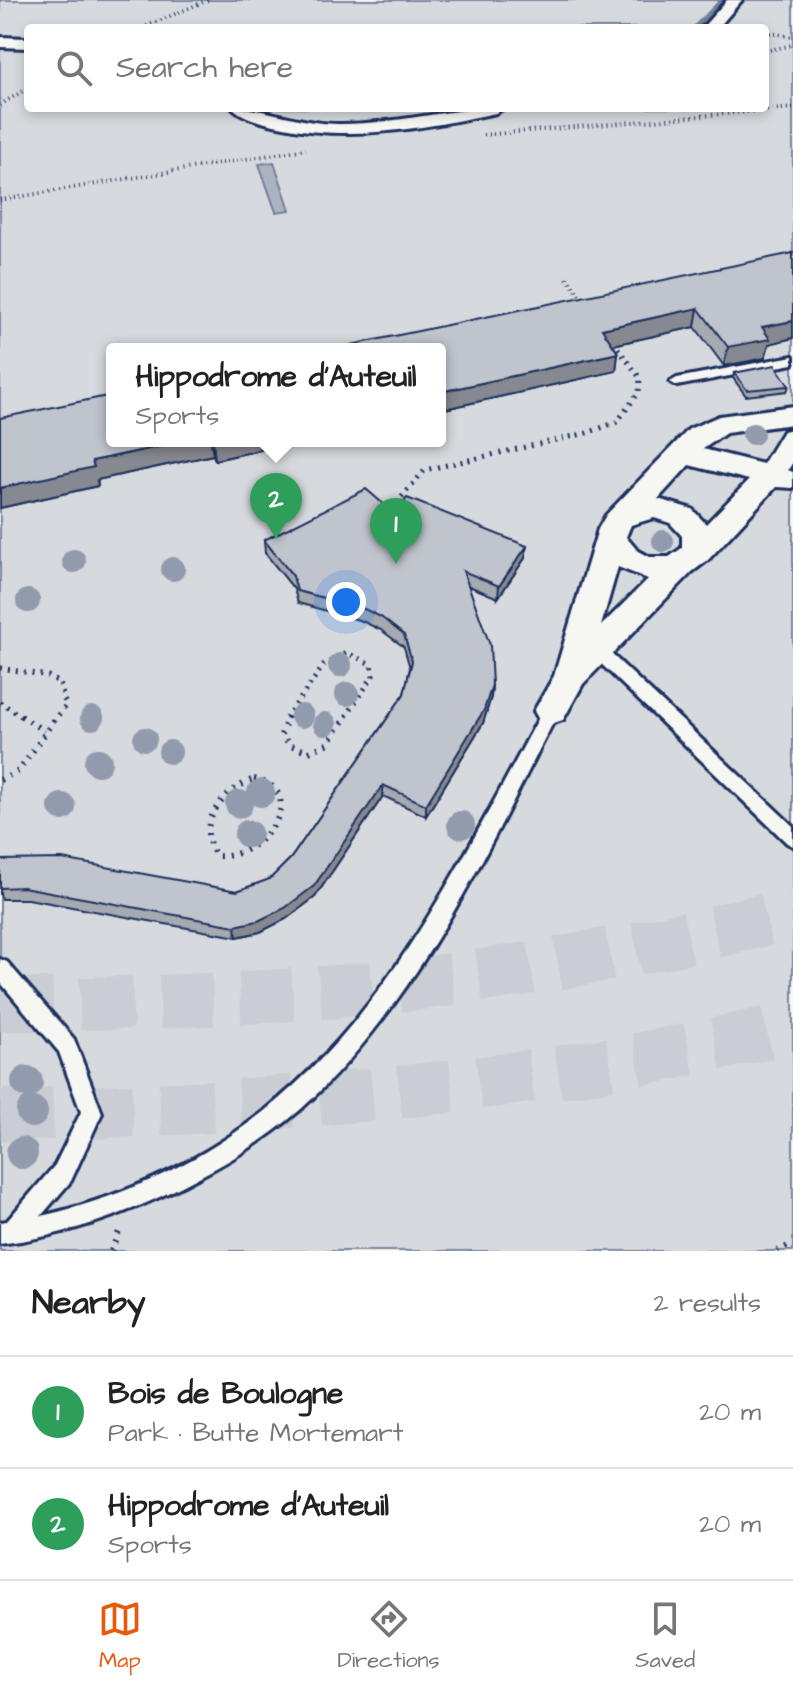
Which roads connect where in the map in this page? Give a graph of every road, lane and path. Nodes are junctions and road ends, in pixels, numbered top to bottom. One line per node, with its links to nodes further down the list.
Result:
1 (208, 0): 3 (path)
2 (735, 0): 4 (street)
3 (151, 24)
4 (714, 24)
5 (769, 33): 6 (path)
6 (793, 37)
7 (0, 42): 8 (street)
8 (24, 43)
9 (793, 45): 10 (path)
10 (769, 50)
11 (24, 90): 12 (path)
12 (0, 105)
13 (793, 108): 14 (path)
14 (769, 110)
15 (249, 112): 16 (street)
16 (477, 112)
17 (745, 112): 18 (path)
18 (471, 135)
19 (312, 148): 20 (path)
20 (0, 200)
21 (567, 278): 22 (path)
22 (585, 303)
23 (604, 328): 30 (path)
24 (793, 360): 25 (lane)
25 (677, 382)
26 (793, 415): 28 (street)
27 (793, 438): 29 (street)
28 (681, 453): 29 (street); 31 (street)
29 (782, 479): 32 (street)
30 (380, 520)
31 (620, 525): 32 (street); 32 (street); 35 (street)
32 (688, 560): 33 (street)
33 (598, 651): 35 (street); 41 (lane)
34 (0, 668): 38 (path)
35 (570, 677): 37 (street)
36 (0, 702): 38 (path)
37 (551, 711): 44 (lane)
38 (44, 731): 40 (path)
39 (316, 750): 39 (path)
40 (0, 780)
41 (793, 838)
42 (217, 856): 42 (path)
43 (0, 968): 44 (lane)
44 (7, 1232)
45 (793, 1244): 46 (path)
46 (777, 1251)

